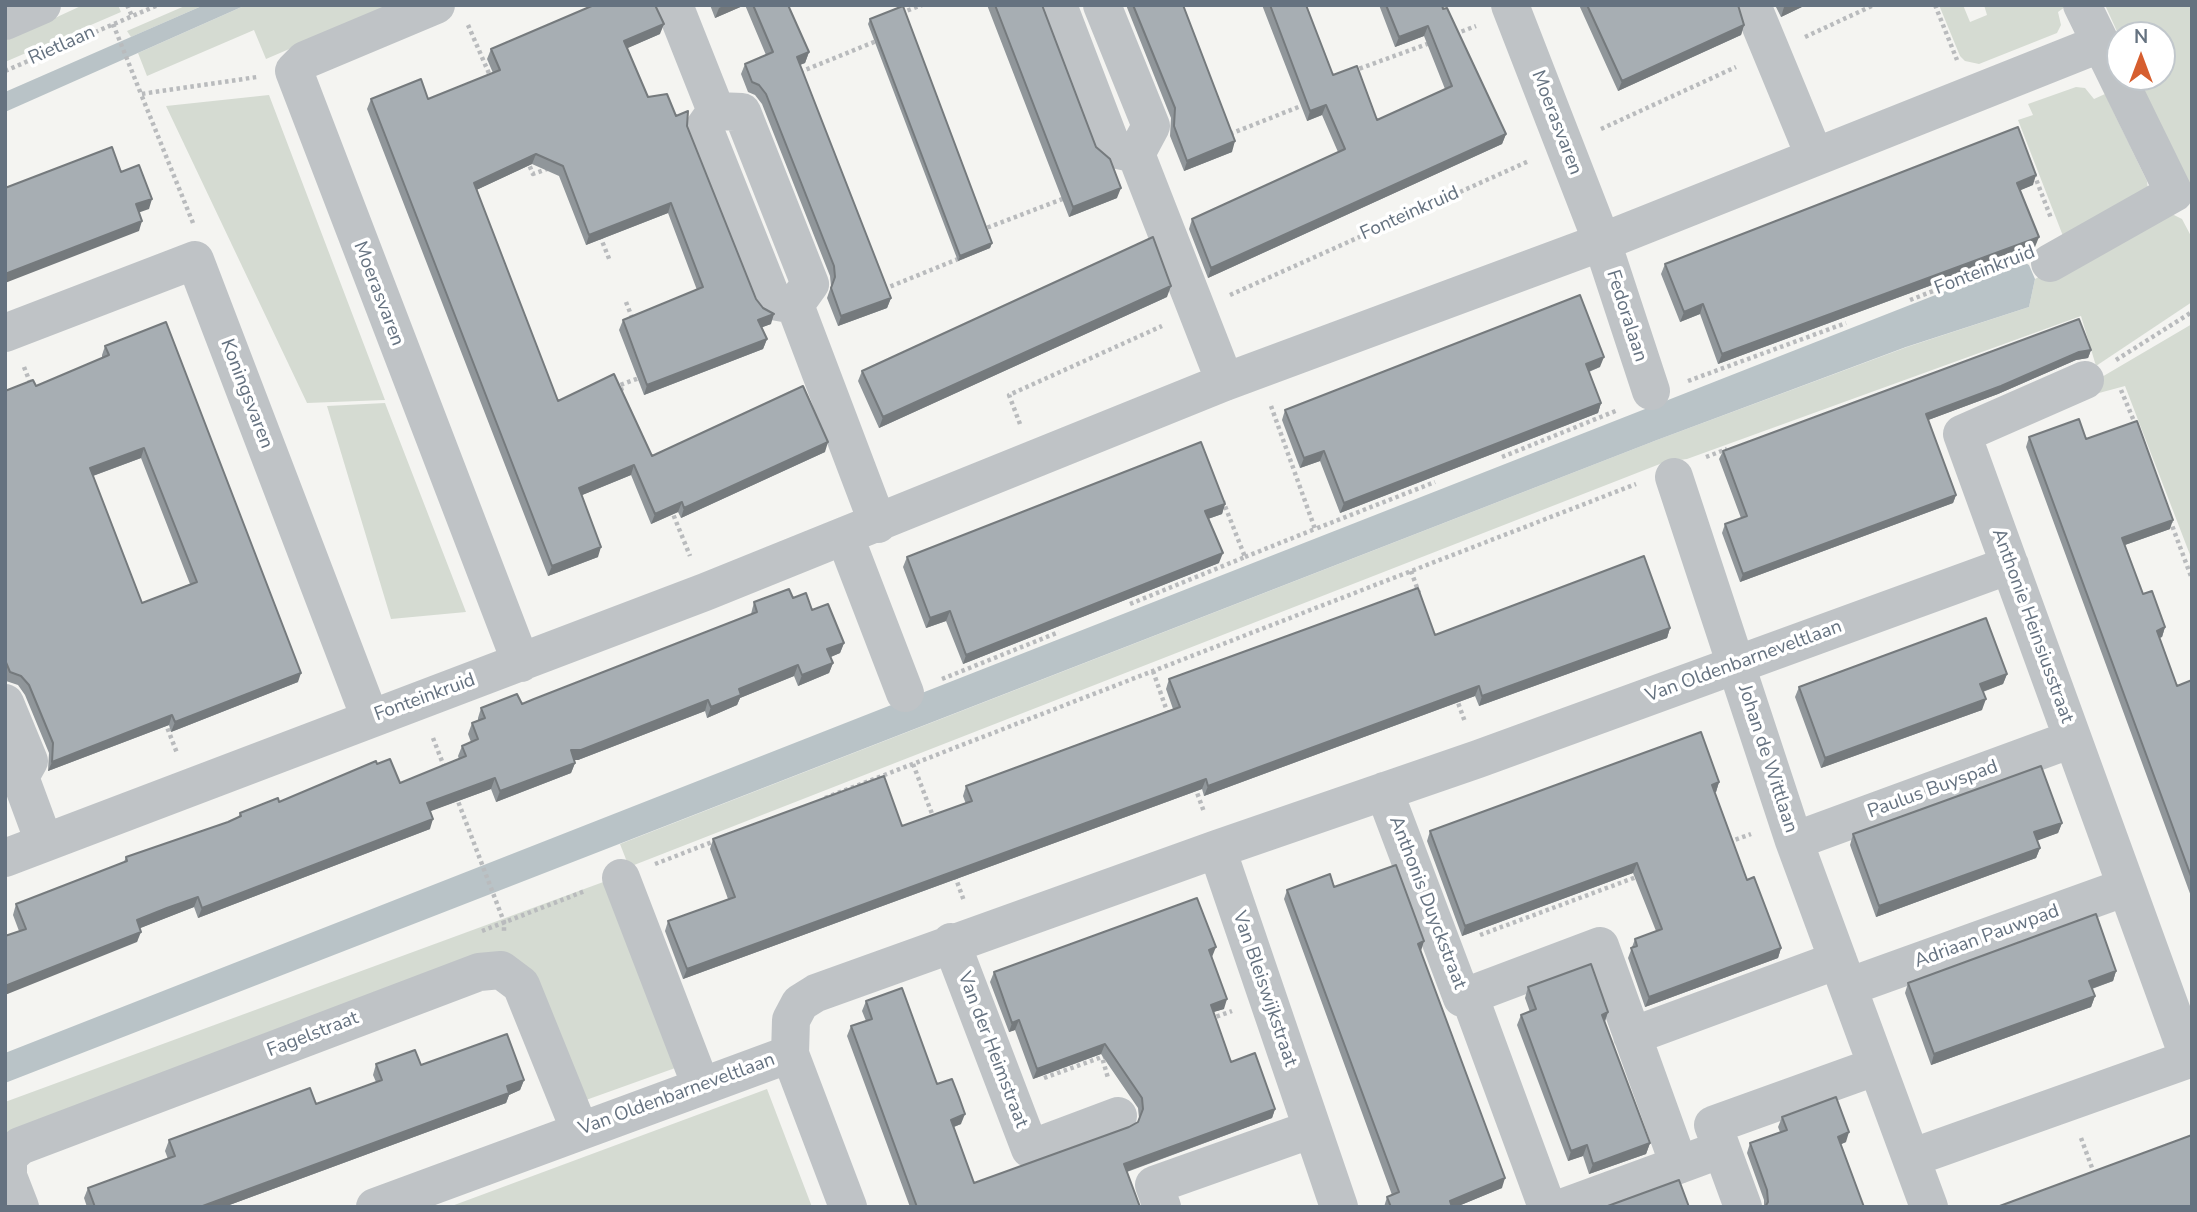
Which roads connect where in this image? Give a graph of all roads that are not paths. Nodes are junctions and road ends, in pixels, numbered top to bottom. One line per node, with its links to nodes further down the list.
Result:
1 (42, 5): 9 (street)
2 (674, 5): 20 (street)
3 (1058, 5): 11 (street)
4 (1102, 5): 11 (street)
5 (1752, 5): 12 (street)
6 (2082, 5): 10 (street)
7 (1512, 9): 13 (street, Moerasvaren)
8 (450, 11): 22 (street, Moerasvaren)
9 (5, 21)
10 (2099, 44): 12 (street, Fonteinkruid); 14 (street)
11 (1136, 154): 16 (street)
12 (1814, 156): 13 (street, Fonteinkruid)
13 (1602, 242): 16 (street, Fonteinkruid); 18 (street, Fedoralaan)
14 (2059, 253)
15 (8, 332): 26 (street, Koningsvaren)
16 (1241, 376): 20 (street, Fonteinkruid)
17 (2085, 380): 21 (street, Anthonie Heinsiusstraat)
18 (1651, 391)
19 (1671, 473): 23 (street, Johan de Wittlaan)
20 (862, 531): 22 (street, Fonteinkruid); 24 (street)
21 (2010, 565): 23 (street, Van Oldenbarneveltlaan); 27 (street, Anthonie Heinsiusstraat)
22 (521, 663): 26 (street, Fonteinkruid)
23 (1737, 665): 29 (street, Van Oldenbarneveltlaan); 30 (street, Johan de Wittlaan)
24 (905, 693)
25 (5, 703): 28 (street)
26 (370, 718): 31 (street, Fonteinkruid)
27 (2072, 739): 30 (street, Paulus Buyspad); 35 (street, Anthonie Heinsiusstraat)
28 (12, 774): 31 (street)
29 (1384, 791): 32 (street, Van Oldenbarneveltlaan); 38 (street, Anthonis Duyckstraat)
30 (1791, 831): 37 (street, Johan de Wittlaan)
31 (44, 842): 33 (street, Fonteinkruid)
32 (1217, 849): 36 (street, Van Oldenbarneveltlaan); 44 (street, Van Bleiswijkstraat)
33 (5, 858)
34 (621, 877): 42 (street)
35 (2126, 887): 37 (street, Adriaan Pauwpad); 47 (street, Anthonie Heinsiusstraat)
36 (964, 938): 40 (street, Van Oldenbarneveltlaan); 43 (street, Van der Heimstraat)
37 (1843, 974): 39 (street); 41 (street, Johan de Wittlaan)
38 (1469, 995): 39 (street, Anthonis Duyckstraat); 54 (street)
39 (1632, 1035): 48 (street)
40 (790, 1054): 42 (street, Van Oldenbarneveltlaan); 51 (street)
41 (1877, 1066): 46 (street); 47 (street, Johan de Wittlaan)
42 (701, 1086): 45 (street, Van Oldenbarneveltlaan)
43 (1118, 1116)
44 (1312, 1129): 52 (street); 53 (street, Van Bleiswijkstraat)
45 (580, 1131): 49 (street, Fagelstraat); 50 (street, Van Oldenbarneveltlaan)
46 (1722, 1150): 48 (street); 56 (street)
47 (1911, 1158): 57 (street, Johan de Wittlaan)
48 (1679, 1165): 55 (street)
49 (20, 1207)
50 (375, 1207)
51 (848, 1207)
52 (1162, 1207)
53 (1339, 1207)
54 (1547, 1207)
55 (1564, 1207)
56 (1743, 1207)
57 (1928, 1207)

